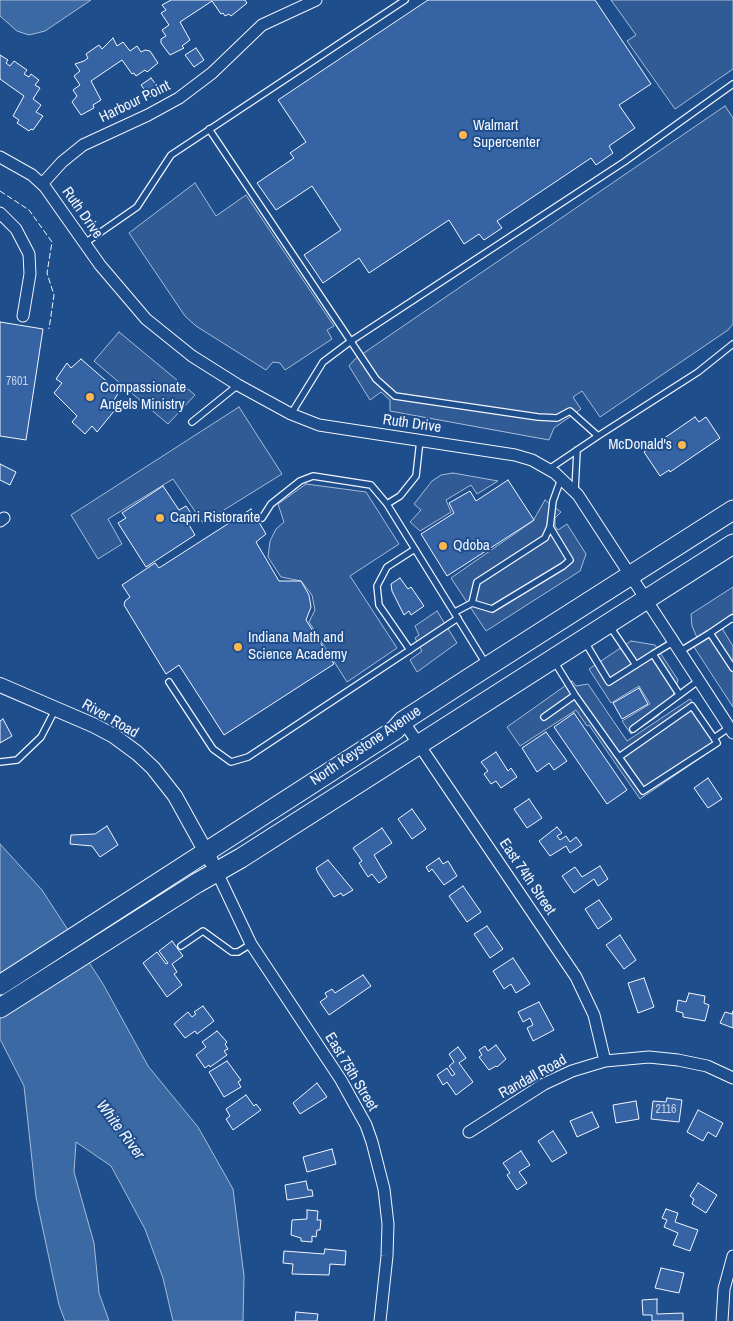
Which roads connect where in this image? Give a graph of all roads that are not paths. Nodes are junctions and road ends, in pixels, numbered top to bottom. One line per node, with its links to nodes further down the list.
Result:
1 (316, 0): 6 (street, Harbour Point)
2 (405, 0): 4 (lane)
3 (733, 84): 10 (lane)
4 (209, 129): 8 (lane); 10 (lane)
5 (0, 157): 6 (street, Ruth Drive)
6 (42, 184): 8 (street, Ruth Drive)
7 (0, 212): 9 (street)
8 (85, 243): 12 (street, Ruth Drive)
9 (23, 316)
10 (351, 341): 13 (lane); 15 (lane)
11 (733, 344): 15 (lane)
12 (238, 385): 13 (street, Ruth Drive); 14 (lane)
13 (291, 414): 16 (street, Ruth Drive)
14 (192, 422)
15 (598, 436): 17 (lane)
16 (420, 440): 18 (street, Ruth Drive); 21 (lane)
17 (577, 450): 18 (lane); 20 (lane)
18 (549, 469): 19 (street, Ruth Drive)
19 (561, 478): 20 (street, Ruth Drive); 24 (lane)
20 (574, 492): 27 (street, Ruth Drive)
21 (387, 504): 23 (lane); 26 (lane)
22 (733, 510): 27 (main road, North Keystone Avenue)
23 (262, 518)
24 (550, 527): 29 (lane); 29 (lane)
25 (733, 544): 28 (main road, North Keystone Avenue)
26 (415, 549): 30 (lane); 37 (lane)
27 (629, 576): 28 (street, Ruth Drive); 41 (main road, North Keystone Avenue)
28 (645, 600): 33 (main road, North Keystone Avenue); 36 (street, Ruth Drive)
29 (472, 603): 30 (lane)
30 (455, 612): 31 (lane)
31 (458, 618): 37 (lane); 41 (lane)
32 (733, 619): 34 (lane)
33 (608, 624): 35 (main road, North Keystone Avenue); 40 (lane)
34 (710, 633): 36 (lane); 42 (lane)
35 (583, 640): 39 (main road, North Keystone Avenue); 40 (lane)
36 (676, 647): 38 (lane); 43 (street, Ruth Drive)
37 (410, 650): 44 (lane)
38 (653, 654): 40 (lane); 46 (lane)
39 (553, 659): 47 (lane); 54 (main road, North Keystone Avenue)
40 (636, 665)
41 (488, 666): 50 (main road, North Keystone Avenue)
42 (733, 668)
43 (698, 681): 46 (lane); 52 (street, Ruth Drive)
44 (169, 682)
45 (0, 685): 48 (street, River Road)
46 (679, 694): 51 (lane)
47 (575, 695): 49 (lane); 55 (lane)
48 (56, 708): 56 (lane); 57 (street, River Road)
49 (544, 717)
50 (403, 721): 54 (street, East 74th Street); 57 (main road, North Keystone Avenue)
51 (633, 729)
52 (732, 729): 53 (lane)
53 (714, 738): 55 (lane); 55 (lane)
54 (418, 744): 57 (main road, North Keystone Avenue); 62 (street, East 74th Street)
55 (619, 757)
56 (0, 762)
57 (211, 861): 58 (street, East 75th Street); 60 (main road, North Keystone Avenue); 61 (main road, North Keystone Avenue)
58 (251, 944): 59 (lane); 66 (street, East 75th Street)
59 (181, 946)
60 (0, 986)
61 (0, 1008)
62 (605, 1061): 63 (street, Randall Road); 64 (street, Randall Road)
63 (733, 1078)
64 (469, 1132)
65 (733, 1256): 67 (street)
66 (380, 1321)
67 (722, 1321)

